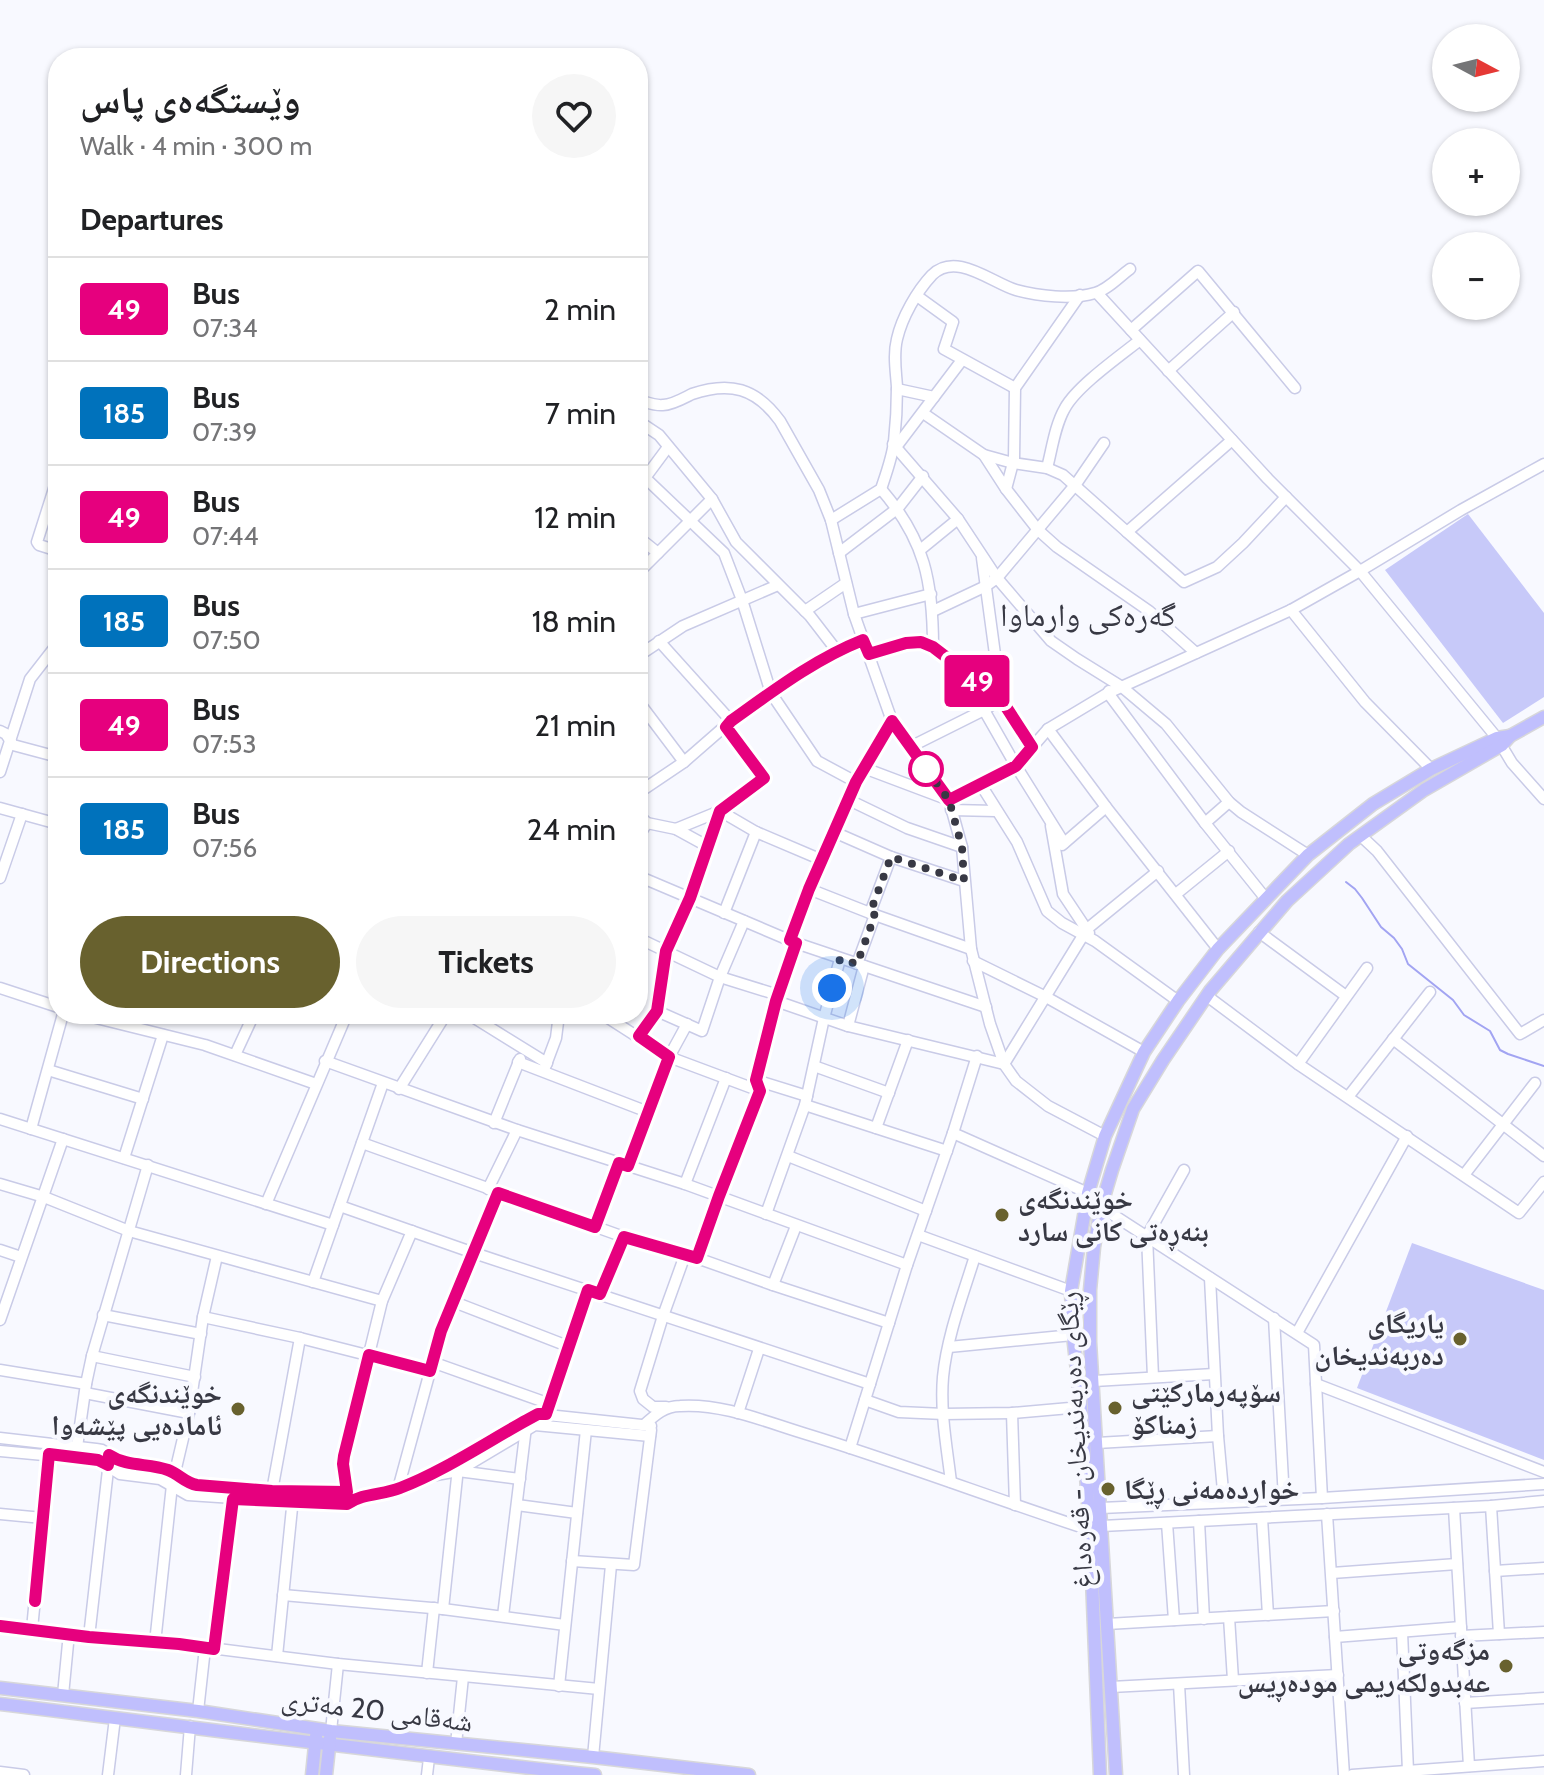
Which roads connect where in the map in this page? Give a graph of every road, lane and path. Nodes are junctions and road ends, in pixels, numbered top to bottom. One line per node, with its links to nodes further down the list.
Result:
1 (1130, 269): 2 (street)
2 (1097, 293): 3 (street); 6 (street)
3 (1080, 295): 4 (street); 10 (street)
4 (917, 296): 8 (street); 12 (street)
5 (1234, 312): 6 (street); 9 (street); 11 (street)
6 (1131, 330): 7 (street)
7 (1140, 340): 9 (street); 25 (street)
8 (962, 360): 10 (street); 13 (street)
9 (1168, 371): 17 (street)
10 (1015, 388): 22 (street)
11 (1295, 388)
12 (897, 389): 13 (street); 20 (street)
13 (934, 397): 15 (street)
14 (648, 402): 36 (street)
15 (923, 413): 20 (street); 21 (street)
16 (648, 428): 19 (street)
17 (1232, 440): 31 (street); 39 (street)
18 (1104, 443): 28 (street)
19 (668, 447): 24 (street); 32 (street)
20 (894, 449): 26 (street); 29 (street)
21 (984, 455): 22 (street); 30 (street)
22 (1013, 463): 25 (street); 30 (street)
23 (1544, 464): 49 (street)
24 (648, 467)
25 (1047, 468): 28 (street)
26 (923, 476): 34 (street); 35 (street)
27 (648, 481): 37 (street)
28 (1076, 484): 38 (street); 39 (street)
29 (881, 489): 34 (street); 36 (street)
30 (1006, 489): 38 (street)
31 (1286, 497): 39 (street); 49 (street)
32 (712, 499): 37 (street); 40 (street)
33 (48, 507): 42 (street)
34 (898, 508): 43 (street); 46 (street)
35 (958, 519): 43 (street); 47 (street)
36 (831, 520): 46 (street)
37 (691, 522): 44 (street); 45 (street)
38 (1038, 530): 50 (street); 65 (street)
39 (1127, 532)
40 (736, 542): 45 (street); 52 (street)
41 (648, 545): 44 (street)
42 (48, 549)
43 (920, 550): 54 (street)
44 (658, 553): 48 (street)
45 (724, 553): 55 (street)
46 (839, 553): 51 (street)
47 (982, 555): 50 (street); 53 (street)
48 (648, 563)
49 (1360, 571): 56 (street); 80 (street)
50 (997, 578): 53 (street); 68 (street)
51 (846, 583): 57 (street); 59 (street)
52 (778, 585): 55 (street); 57 (street)
53 (986, 586): 58 (street); 72 (street)
54 (931, 594): 58 (street); 59 (street)
55 (742, 600): 61 (street); 70 (street)
56 (1291, 610): 65 (street); 88 (street)
57 (805, 611): 64 (street)
58 (933, 611): 62 (street)
59 (854, 614): 60 (street)
60 (863, 640): 64 (street); 66 (street)
61 (659, 641): 63 (street); 77 (street)
62 (933, 647): 66 (street); 72 (street)
63 (648, 649)
64 (837, 651): 70 (street)
65 (1196, 653): 69 (street)
66 (869, 654): 76 (street)
67 (48, 656): 81 (street)
68 (1109, 679): 69 (street); 71 (street)
69 (1122, 687): 71 (street); 95 (street)
70 (771, 693): 77 (street); 90 (street)
71 (1108, 693): 78 (street); 104 (street)
72 (1001, 699): 73 (street); 83 (street)
73 (984, 710): 82 (street); 86 (street)
74 (648, 716): 85 (street)
75 (1544, 717): 80 (main road, ڕێگای دەربەندیخان - قەرەداغ)
76 (892, 721): 82 (street); 87 (street)
77 (729, 724): 85 (street); 99 (street)
78 (1048, 729): 83 (street); 97 (street)
79 (0, 731): 81 (street)
80 (1503, 739): 88 (main road); 93 (street); 108 (main road, ڕێگای دەربەندیخان - قەرەداغ)
81 (9, 740): 84 (street); 89 (street)
82 (910, 747): 96 (street)
83 (1032, 747): 86 (street)
84 (48, 754)
85 (684, 762): 92 (street)
86 (1016, 766): 91 (street); 111 (street)
87 (864, 768): 90 (street); 96 (street)
88 (1431, 769): 113 (main road)
89 (0, 772)
90 (856, 782): 94 (street)
91 (981, 785): 96 (street); 100 (street)
92 (648, 786)
93 (1544, 799)
94 (849, 800): 107 (street); 110 (street)
95 (1229, 802): 104 (street); 113 (street)
96 (950, 805): 100 (street); 110 (street)
97 (1106, 807): 111 (street); 116 (street)
98 (0, 808): 101 (street)
99 (720, 811): 105 (street); 106 (street); 109 (street)
100 (996, 811): 128 (street)
101 (22, 814): 102 (street); 117 (street)
102 (48, 821)
103 (648, 823): 105 (street)
104 (1205, 823): 112 (street)
105 (676, 829): 109 (street)
106 (756, 832): 115 (street); 124 (street)
107 (834, 832): 114 (street); 115 (street)
108 (1361, 836): 129 (main road, ڕێگای دەربەندیخان - قەرەداغ); 150 (street)
109 (707, 846): 122 (street)
110 (962, 847): 119 (street)
111 (1060, 847): 128 (street)
112 (1229, 851): 121 (street); 123 (street)
113 (1308, 855): 123 (main road)
114 (891, 857): 119 (street); 125 (street)
115 (822, 860): 120 (street)
116 (1158, 871): 121 (street); 128 (street)
117 (0, 878)
118 (648, 880): 122 (street)
119 (964, 881): 134 (street)
120 (809, 889): 125 (street); 130 (street)
121 (1176, 894): 132 (street)
122 (690, 898): 124 (street); 133 (street)
123 (1262, 904): 127 (main road); 129 (main road)
124 (724, 913): 126 (street)
125 (873, 914): 134 (street); 136 (street)
126 (744, 921): 130 (street); 138 (street)
127 (1239, 927): 129 (main road); 132 (main road)
128 (1085, 932): 143 (street); 145 (street)
129 (1259, 932): 141 (main road, ڕێگای دەربەندیخان - قەرەداغ); 142 (street)
130 (793, 942): 135 (street); 144 (street)
131 (648, 943): 133 (street)
132 (1218, 949): 145 (main road)
133 (666, 951): 138 (street); 148 (street)
134 (972, 955): 143 (street); 147 (street)
135 (840, 959): 136 (street); 149 (street)
136 (860, 965): 147 (street); 162 (street)
137 (1367, 968): 142 (street)
138 (720, 977): 144 (street); 161 (street)
139 (1, 991): 146 (street)
140 (1430, 992): 165 (street)
141 (1207, 996): 176 (street); 218 (main road, ڕێگای دەربەندیخان - قەرەداغ)
142 (1346, 996): 176 (street)
143 (1046, 997): 168 (street); 175 (street)
144 (777, 998): 149 (street); 183 (street)
145 (1178, 1001): 168 (main road)
146 (48, 1004)
147 (986, 1007): 175 (street)
148 (657, 1011): 160 (street); 161 (street)
149 (824, 1018): 162 (street); 177 (street)
150 (1544, 1020)
151 (60, 1024): 178 (street)
152 (120, 1024): 163 (street)
153 (249, 1024): 169 (street)
154 (342, 1024): 172 (street)
155 (440, 1024): 184 (street)
156 (484, 1024): 167 (street)
157 (558, 1024): 174 (street)
158 (619, 1024): 164 (street)
159 (648, 1024): 164 (street)
160 (648, 1024)
161 (687, 1024): 171 (street)
162 (848, 1026): 166 (street)
163 (163, 1035): 169 (street); 187 (street)
164 (639, 1036): 171 (street)
165 (1393, 1039): 186 (street); 192 (street)
166 (908, 1040): 170 (street); 185 (street)
167 (524, 1049): 173 (street); 174 (street)
168 (1144, 1052): 197 (main road)
169 (235, 1055): 182 (street)
170 (977, 1056): 175 (street); 196 (street)
171 (669, 1057): 179 (street); 189 (street)
172 (325, 1061): 180 (street); 182 (street)
173 (518, 1062): 174 (street); 191 (street)
174 (544, 1062): 189 (street)
175 (1004, 1064): 197 (street)
176 (1298, 1064): 186 (street)
177 (814, 1066): 185 (street); 188 (street)
178 (48, 1070): 187 (street); 194 (street)
179 (726, 1078): 183 (street); 211 (street)
180 (383, 1083): 184 (street); 200 (street)
181 (1535, 1083): 192 (street)
182 (316, 1084): 216 (street)
183 (756, 1085): 188 (street); 214 (street)
184 (399, 1089): 191 (street)
185 (889, 1093): 193 (street)
186 (1348, 1097): 198 (street)
187 (143, 1099): 204 (street)
188 (806, 1100): 193 (street); 202 (street)
189 (648, 1112): 205 (street)
190 (0, 1119): 194 (street)
191 (494, 1123): 195 (street)
192 (1503, 1123): 203 (street); 208 (street)
193 (876, 1128): 201 (street)
194 (31, 1129): 199 (street)
195 (517, 1130): 205 (street); 212 (street)
196 (953, 1133): 201 (street); 213 (street)
197 (1105, 1136): 213 (main road)
198 (1407, 1136): 208 (street); 251 (street)
199 (63, 1139): 204 (street); 215 (street)
200 (362, 1143): 212 (street); 217 (street)
201 (947, 1151): 219 (street)
202 (788, 1156): 219 (street); 220 (street)
203 (1544, 1156)
204 (124, 1158): 206 (street)
205 (623, 1164): 211 (street); 223 (street)
206 (148, 1165): 216 (street); 224 (street)
207 (1184, 1170): 227 (street)
208 (1464, 1175): 209 (street)
209 (1544, 1182)
210 (0, 1184): 215 (street)
211 (685, 1184): 214 (street)
212 (493, 1191): 223 (street); 230 (street)
213 (1088, 1193): 241 (main road)
214 (719, 1196): 220 (street); 235 (street)
215 (44, 1197): 224 (street); 234 (street)
216 (266, 1204): 221 (street)
217 (340, 1206): 221 (street); 225 (street)
218 (1101, 1207): 227 (street); 255 (main road, ڕێگای دەربەندیخان - قەرەداغ)
219 (926, 1211): 226 (street)
220 (766, 1214): 222 (street)
221 (333, 1225): 238 (street)
222 (796, 1226): 236 (street); 239 (street)
223 (595, 1227): 228 (street)
224 (129, 1231): 232 (street); 245 (street)
225 (412, 1231): 230 (street); 243 (street)
226 (918, 1235): 233 (street); 236 (street)
227 (1147, 1236): 237 (street); 265 (street)
228 (624, 1237): 231 (street); 242 (street)
229 (0, 1250): 234 (street)
230 (474, 1253): 240 (street); 244 (street)
231 (685, 1255): 235 (street); 246 (street)
232 (217, 1256): 238 (street); 247 (street)
233 (975, 1256): 241 (street); 257 (street)
234 (21, 1257): 249 (street)
235 (697, 1258): 239 (street)
236 (907, 1265): 250 (street)
237 (1210, 1278): 248 (street); 263 (street)
238 (313, 1282): 243 (street)
239 (773, 1285): 250 (street)
240 (588, 1290): 242 (street); 256 (street)
241 (1071, 1291): 254 (main road)
242 (600, 1294): 246 (street)
243 (382, 1301): 259 (street)
244 (454, 1302): 256 (street); 261 (street)
245 (103, 1315): 252 (street); 260 (street)
246 (663, 1316): 258 (street); 278 (street)
247 (203, 1317): 252 (street); 253 (street)
248 (1274, 1318): 251 (street); 305 (street)
249 (0, 1320)
250 (889, 1323): 267 (street)
251 (1297, 1333): 268 (street)
252 (201, 1334): 264 (street)
253 (300, 1338): 259 (street); 299 (street)
254 (1073, 1338): 255 (main road); 257 (street); 272 (main road)
255 (1090, 1342): 266 (main road, ڕێگای دەربەندیخان - قەرەداغ)
256 (570, 1347): 273 (street)
257 (949, 1347): 277 (street)
258 (759, 1349): 267 (street); 275 (street)
259 (369, 1355): 261 (street); 302 (street)
260 (92, 1356): 264 (street); 269 (street)
261 (431, 1366): 273 (street); 298 (street)
262 (0, 1370): 269 (street)
263 (1214, 1374): 265 (street); 281 (street)
264 (195, 1377): 274 (street)
265 (1153, 1377): 266 (street)
266 (1094, 1381): 283 (main road, ڕێگای دەربەندیخان - قەرەداغ)
267 (870, 1384): 270 (street)
268 (1316, 1384): 291 (street); 303 (street)
269 (86, 1389): 274 (street); 284 (street)
270 (865, 1400): 277 (street); 285 (street)
271 (671, 1407): 275 (street); 278 (street); 278 (street)
272 (1081, 1407): 276 (street); 321 (main road)
273 (548, 1409): 278 (street); 279 (street)
274 (189, 1413): 292 (street)
275 (738, 1413): 285 (street)
276 (1012, 1413): 277 (street); 309 (street)
277 (944, 1414): 295 (street)
278 (650, 1422): 280 (street); 324 (street)
279 (526, 1425): 280 (street); 288 (street); 290 (street); 294 (street)
280 (586, 1430): 314 (street)
281 (1218, 1436): 283 (street); 307 (street)
282 (0, 1438): 284 (street)
283 (1097, 1443): 311 (main road, ڕێگای دەربەندیخان - قەرەداغ)
284 (77, 1447): 289 (street)
285 (850, 1448): 295 (street)
286 (0, 1451): 287 (street)
287 (49, 1454): 289 (street); 317 (street)
288 (459, 1458): 290 (street); 293 (street)
289 (109, 1460): 292 (street); 297 (street); 345 (street)
290 (458, 1471): 293 (street); 294 (street); 329 (street)
291 (1544, 1472)
292 (174, 1473): 297 (street); 299 (street)
293 (426, 1477): 298 (street)
294 (520, 1479): 308 (street)
295 (951, 1482): 309 (street)
296 (1544, 1484): 300 (street)
297 (172, 1485): 304 (street); 347 (street)
298 (398, 1489): 302 (street)
299 (272, 1491): 301 (street)
300 (1389, 1494): 303 (street); 313 (street)
301 (293, 1497): 302 (street); 304 (street); 328 (street)
302 (350, 1498)
303 (1322, 1498): 305 (street)
304 (233, 1499): 348 (street)
305 (1284, 1499): 307 (street)
306 (1544, 1501): 310 (street)
307 (1224, 1502): 311 (street)
308 (517, 1505): 314 (street); 332 (street)
309 (1015, 1505): 321 (street)
310 (1491, 1506): 312 (street); 326 (street)
311 (1101, 1508): 321 (main road, ڕێگای دەربەندیخان - قەرەداغ)
312 (1454, 1508): 313 (street); 323 (street)
313 (1390, 1511): 316 (street)
314 (577, 1513): 322 (street)
315 (0, 1514): 317 (street)
316 (1327, 1514): 318 (street); 327 (street)
317 (43, 1518): 339 (street)
318 (1262, 1518): 319 (street); 331 (street)
319 (1199, 1521): 320 (street); 334 (street)
320 (1167, 1523): 321 (street); 335 (street)
321 (1096, 1528): 336 (main road, ڕێگای دەربەندیخان - قەرەداغ); 389 (main road)
322 (572, 1561): 324 (street); 337 (street)
323 (1457, 1564): 327 (street); 341 (street)
324 (611, 1565): 359 (street)
325 (1544, 1568): 326 (street)
326 (1495, 1571): 344 (street)
327 (1332, 1573): 330 (street)
328 (283, 1595): 329 (street); 349 (street)
329 (438, 1609): 332 (street); 351 (street)
330 (1334, 1611): 331 (street); 346 (street)
331 (1268, 1615): 333 (street)
332 (503, 1616): 337 (street)
333 (1229, 1617): 334 (street); 354 (street)
334 (1204, 1619): 335 (street)
335 (1174, 1620): 336 (street)
336 (1107, 1624): 357 (main road, ڕێگای دەربەندیخان - قەرەداغ)
337 (565, 1625): 356 (street)
338 (0, 1626): 339 (street)
339 (32, 1629): 343 (street)
340 (1402, 1632): 341 (street); 346 (street); 378 (street)
341 (1461, 1632): 344 (street); 362 (street)
342 (1544, 1632): 344 (street)
343 (69, 1633): 345 (street); 360 (street)
344 (1499, 1634)
345 (89, 1637): 347 (street)
346 (1335, 1637): 352 (street)
347 (155, 1643): 348 (street)
348 (210, 1648): 349 (street); 364 (street)
349 (277, 1656): 350 (street)
350 (338, 1664): 351 (street); 368 (street)
351 (427, 1673): 353 (street)
352 (1338, 1675): 354 (street); 392 (street)
353 (463, 1677): 356 (street); 370 (street)
354 (1233, 1680): 355 (street)
355 (1179, 1684): 357 (street); 391 (street)
356 (559, 1686): 359 (street)
357 (1111, 1687): 390 (main road, ڕێگای دەربەندیخان - قەرەداغ)
358 (6, 1689): 360 (main road, شەقامی 20 مەتری); 363 (main road)
359 (599, 1689): 373 (street)
360 (63, 1695): 364 (main road, شەقامی 20 مەتری)
361 (1544, 1698): 362 (street)
362 (1465, 1703): 376 (street)
363 (5, 1705): 365 (main road, شەقامی 20 مەتری)
364 (198, 1711): 367 (main road, شەقامی 20 مەتری)
365 (115, 1718): 366 (main road, شەقامی 20 مەتری); 382 (street)
366 (190, 1726): 369 (main road, شەقامی 20 مەتری); 383 (street)
367 (317, 1729): 368 (main road, شەقامی 20 مەتری); 369 (main road)
368 (331, 1731): 370 (main road, شەقامی 20 مەتری); 371 (main road)
369 (315, 1744): 371 (main road, شەقامی 20 مەتری); 384 (main road)
370 (456, 1744): 372 (main road, شەقامی 20 مەتری)
371 (329, 1745): 374 (main road, شەقامی 20 مەتری); 385 (main road)
372 (524, 1751): 373 (main road, شەقامی 20 مەتری); 377 (main road)
373 (593, 1757): 388 (main road, شەقامی 20 مەتری)
374 (429, 1758): 377 (main road, شەقامی 20 مەتری); 386 (street)
375 (1544, 1761): 376 (street)
376 (1469, 1766): 380 (street)
377 (516, 1770): 387 (main road, شەقامی 20 مەتری)
378 (1408, 1771): 380 (street); 393 (street)
379 (0, 1772): 381 (street)
380 (1444, 1772)
381 (24, 1775)
382 (108, 1775)
383 (186, 1775)
384 (312, 1775)
385 (326, 1775)
386 (427, 1775)
387 (595, 1775)
388 (749, 1775)
389 (1100, 1775)
390 (1116, 1775)
391 (1184, 1775)
392 (1344, 1775)
393 (1352, 1775)

